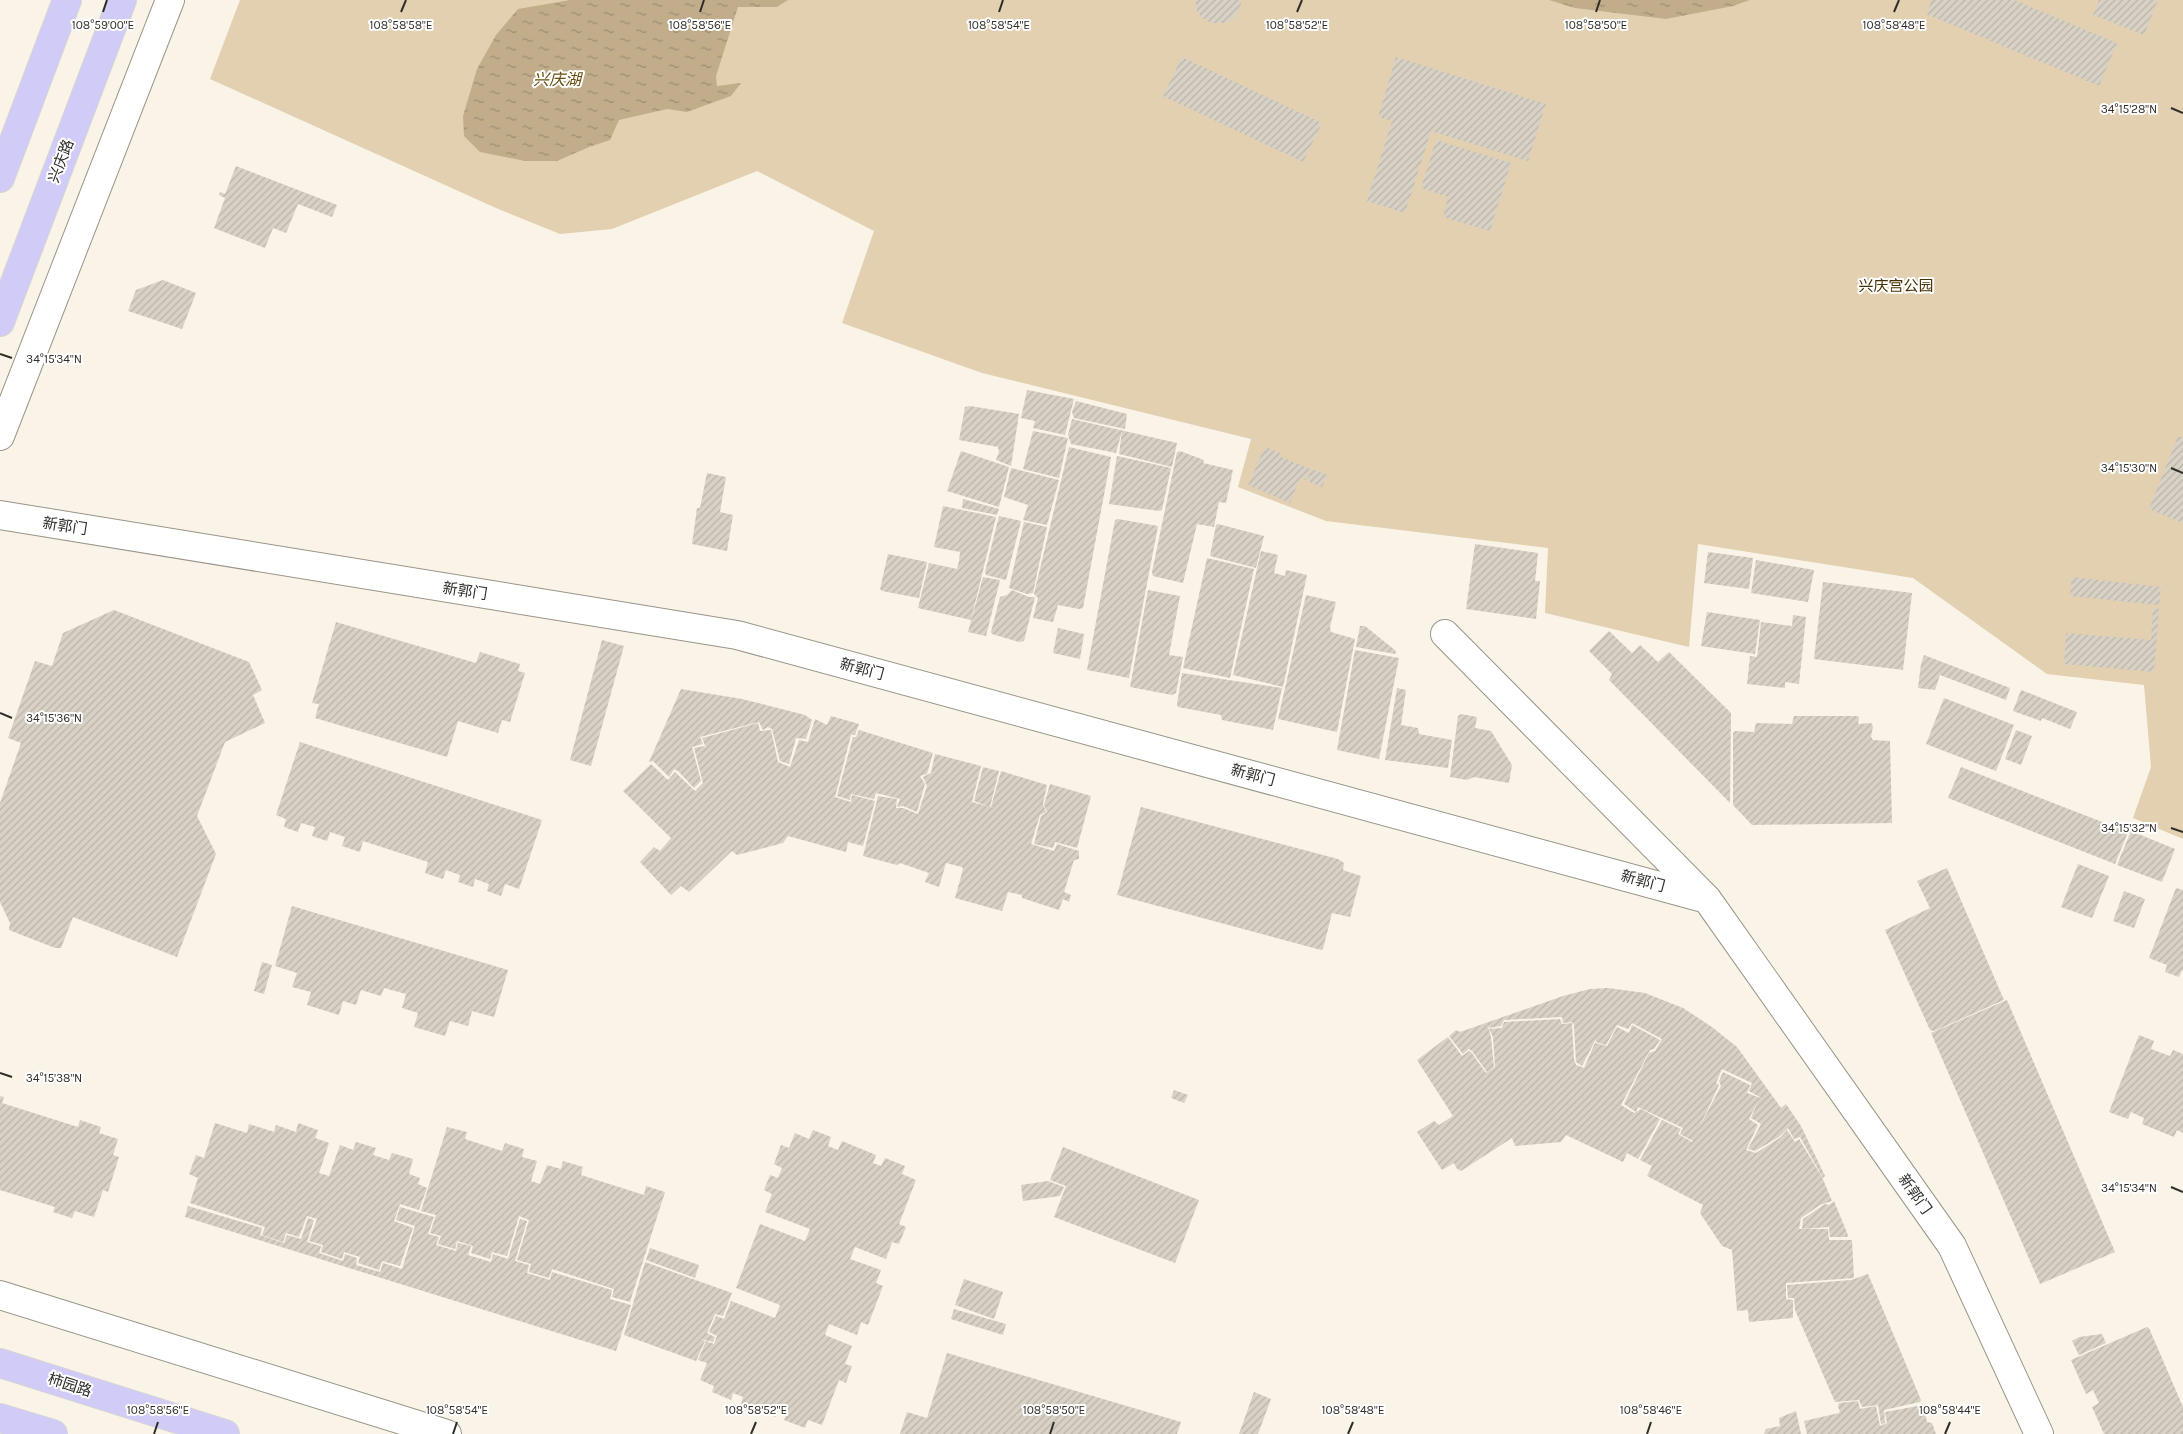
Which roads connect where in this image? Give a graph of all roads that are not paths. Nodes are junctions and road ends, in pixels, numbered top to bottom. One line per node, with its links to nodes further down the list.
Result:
1 (68, 0): 4 (main road)
2 (122, 0): 5 (main road, 兴庆路)
3 (170, 0): 6 (street)
4 (0, 178)
5 (0, 322)
6 (0, 436)
7 (0, 515): 9 (street, 新郭门)
8 (1445, 634): 9 (street, 新郭门)
9 (1707, 899): 16 (street, 新郭门)
10 (0, 1294): 15 (street)
11 (0, 1363): 14 (main road, 柿园路)
12 (0, 1418): 13 (main road)
13 (53, 1434)
14 (225, 1434)
15 (447, 1434)
16 (2039, 1434)

